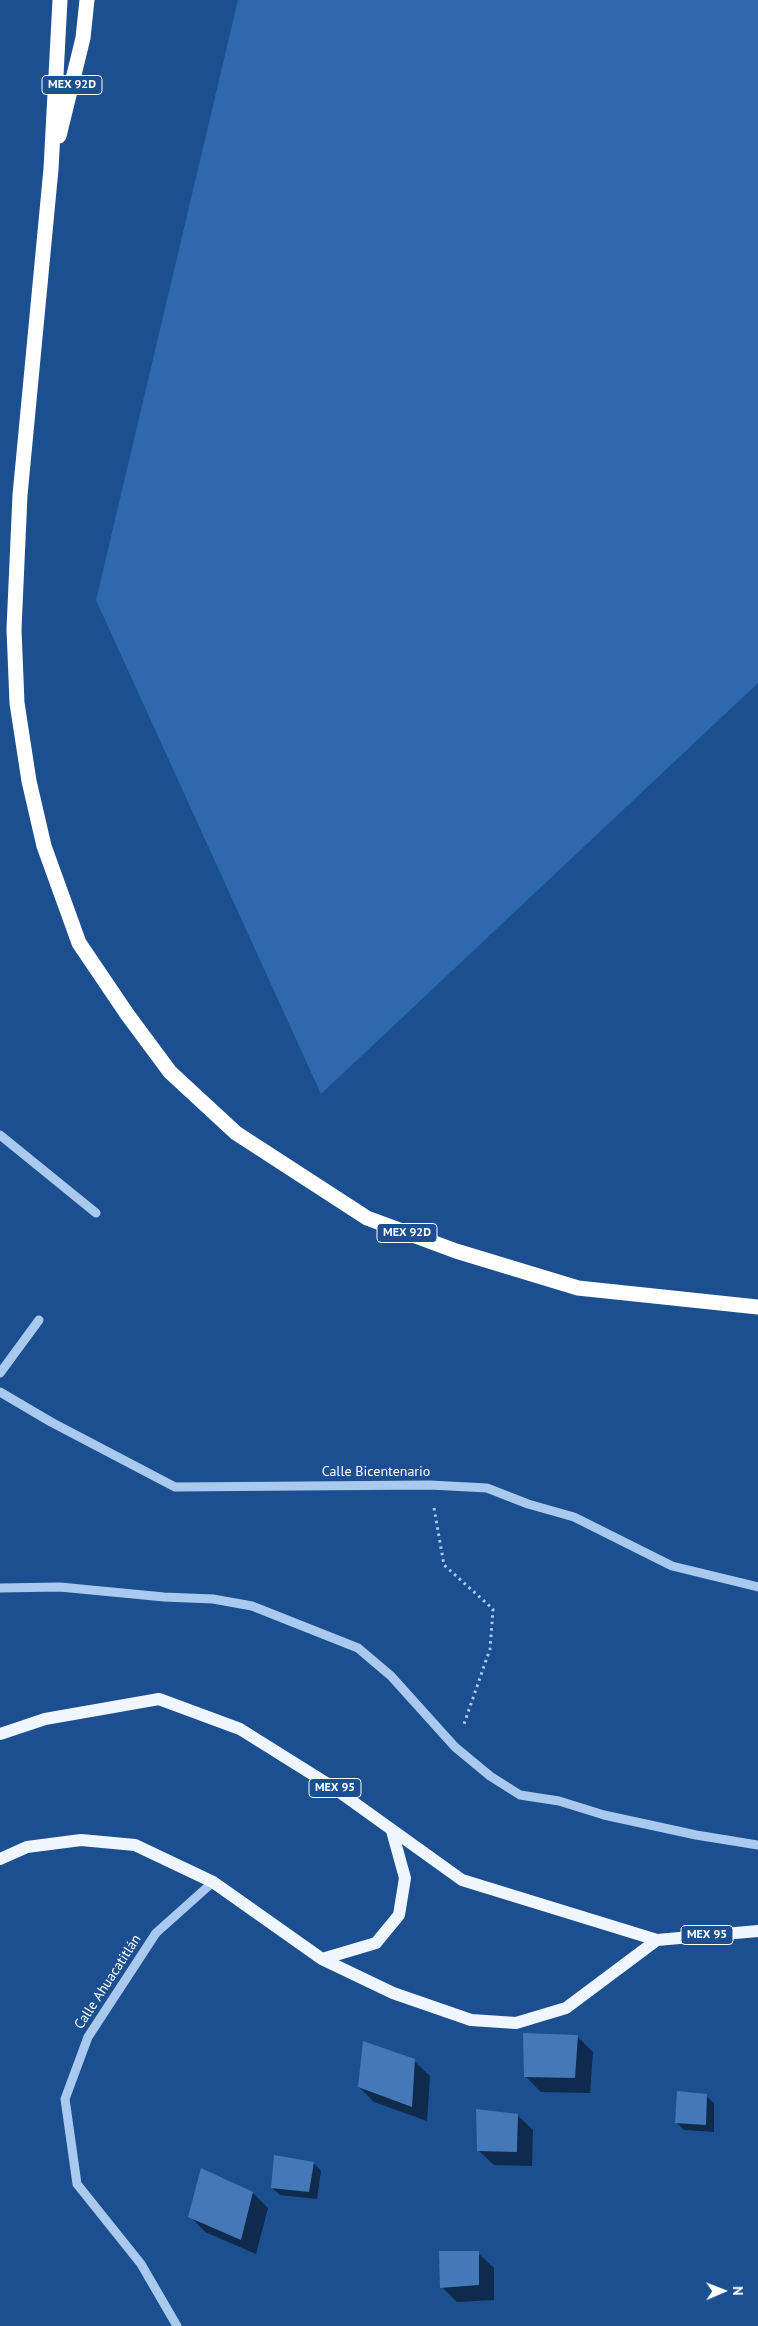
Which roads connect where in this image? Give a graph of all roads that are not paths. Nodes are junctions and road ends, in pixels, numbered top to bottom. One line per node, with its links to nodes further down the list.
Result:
1 (60, 0): 3 (highway, MEX 92D)
2 (87, 0): 3 (highway, MEX 92D)
3 (51, 169): 6 (highway, MEX 92D)
4 (0, 1136): 5 (street)
5 (96, 1212)
6 (758, 1307)
7 (39, 1320): 8 (street)
8 (0, 1373)
9 (0, 1392): 10 (street, Calle Bicentenario)
10 (758, 1587)
11 (0, 1588): 14 (street)
12 (0, 1734): 13 (main road, MEX 95)
13 (392, 1831): 18 (main road, MEX 95); 19 (main road)
14 (758, 1845)
15 (0, 1859): 16 (main road)
16 (213, 1882): 19 (main road); 20 (street, Calle Ahuacatitlán)
17 (758, 1931): 18 (main road, MEX 95)
18 (656, 1940): 19 (main road)
19 (322, 1959)
20 (177, 2326)

